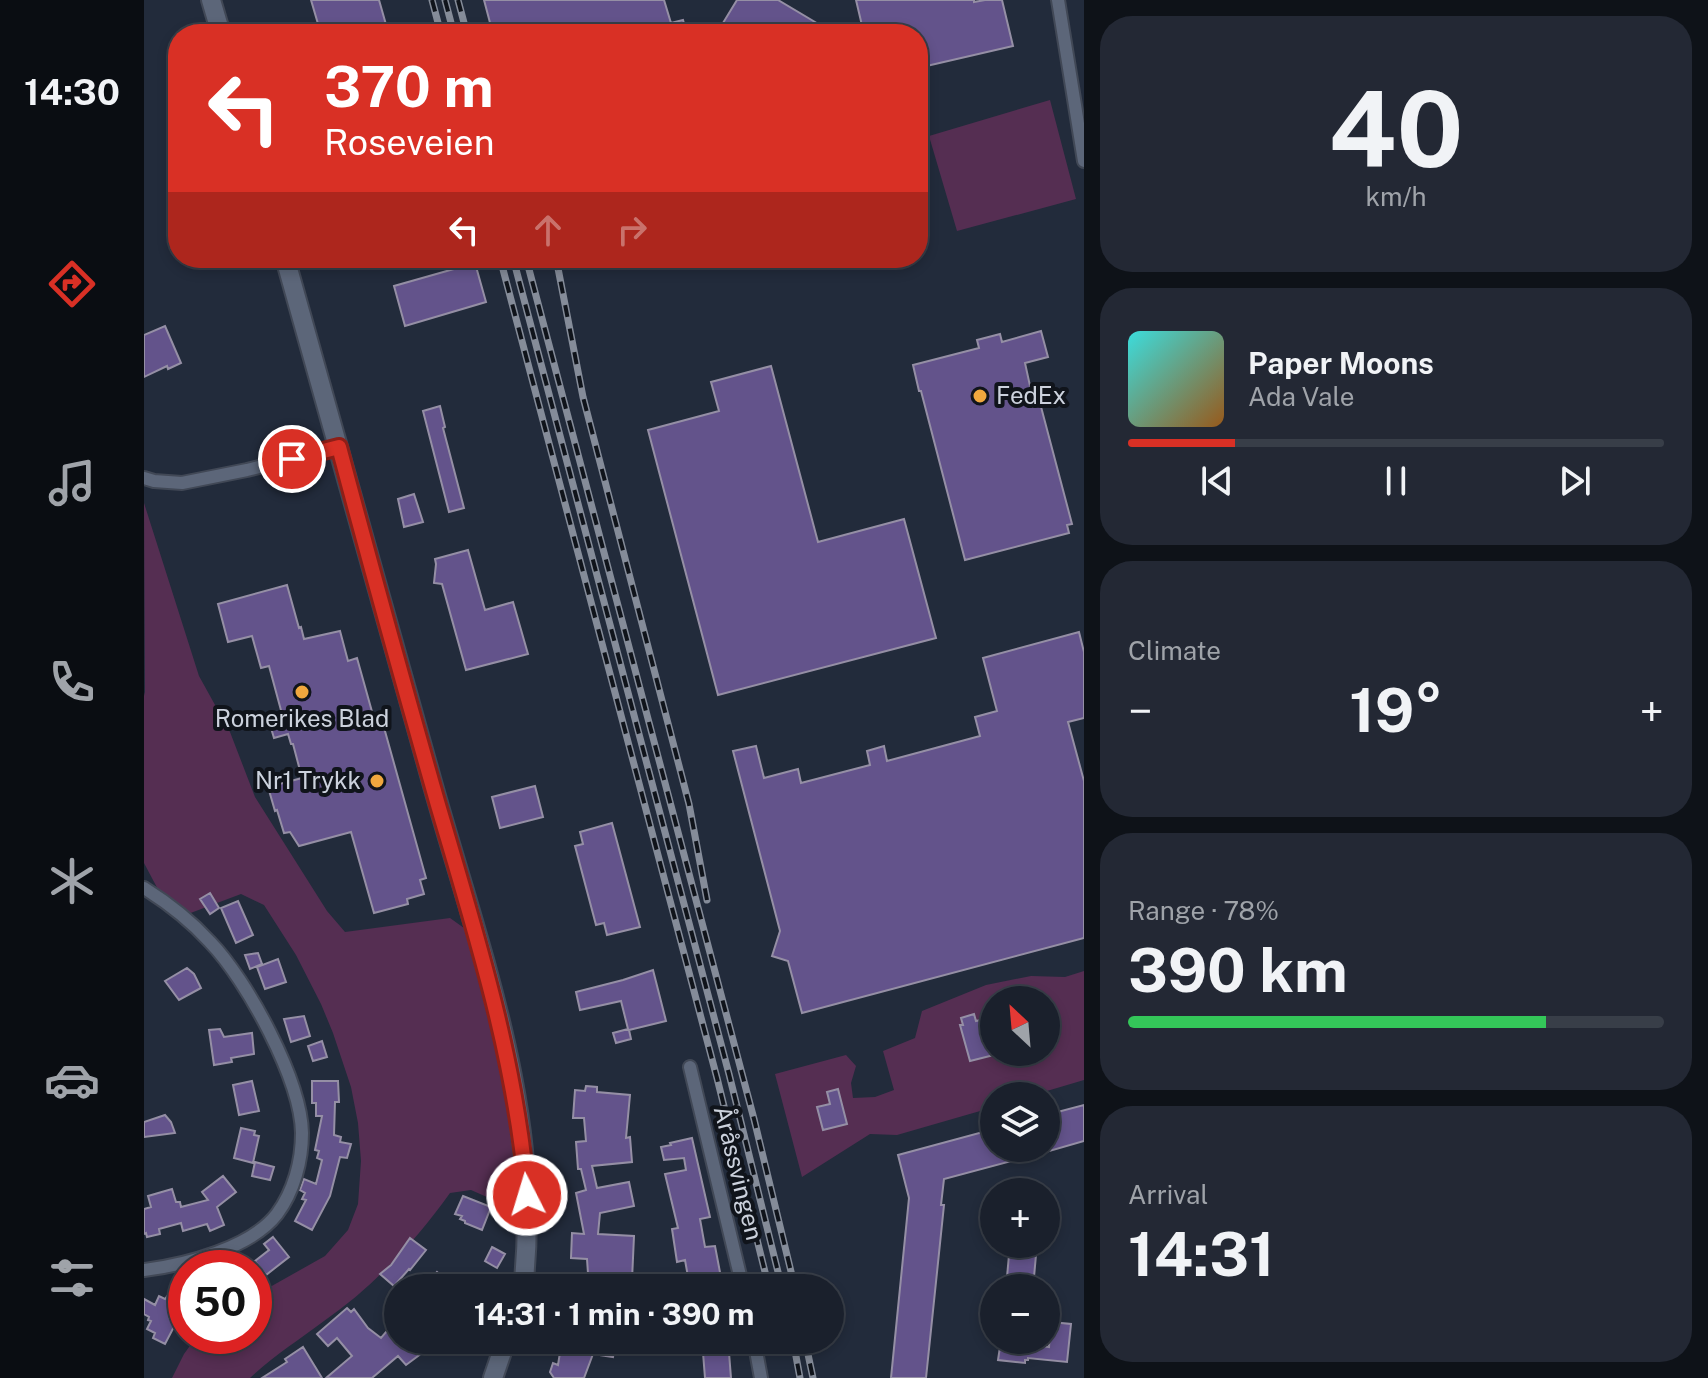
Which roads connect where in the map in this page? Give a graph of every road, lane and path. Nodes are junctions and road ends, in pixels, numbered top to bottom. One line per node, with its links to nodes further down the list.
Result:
1 (211, 0): 3 (main road)
2 (1058, 0): 4 (street)
3 (218, 24)
4 (1084, 161)
5 (288, 268): 6 (main road)
6 (339, 447): 7 (street); 11 (main road)
7 (144, 478)
8 (144, 888): 10 (street)
9 (690, 1067): 12 (street, Åråssvingen)
10 (144, 1270)
11 (524, 1274)
12 (740, 1274)
13 (501, 1354): 16 (main road)
14 (513, 1354): 17 (main road)
15 (757, 1354): 18 (street)
16 (493, 1378)
17 (507, 1378)
18 (761, 1378)

